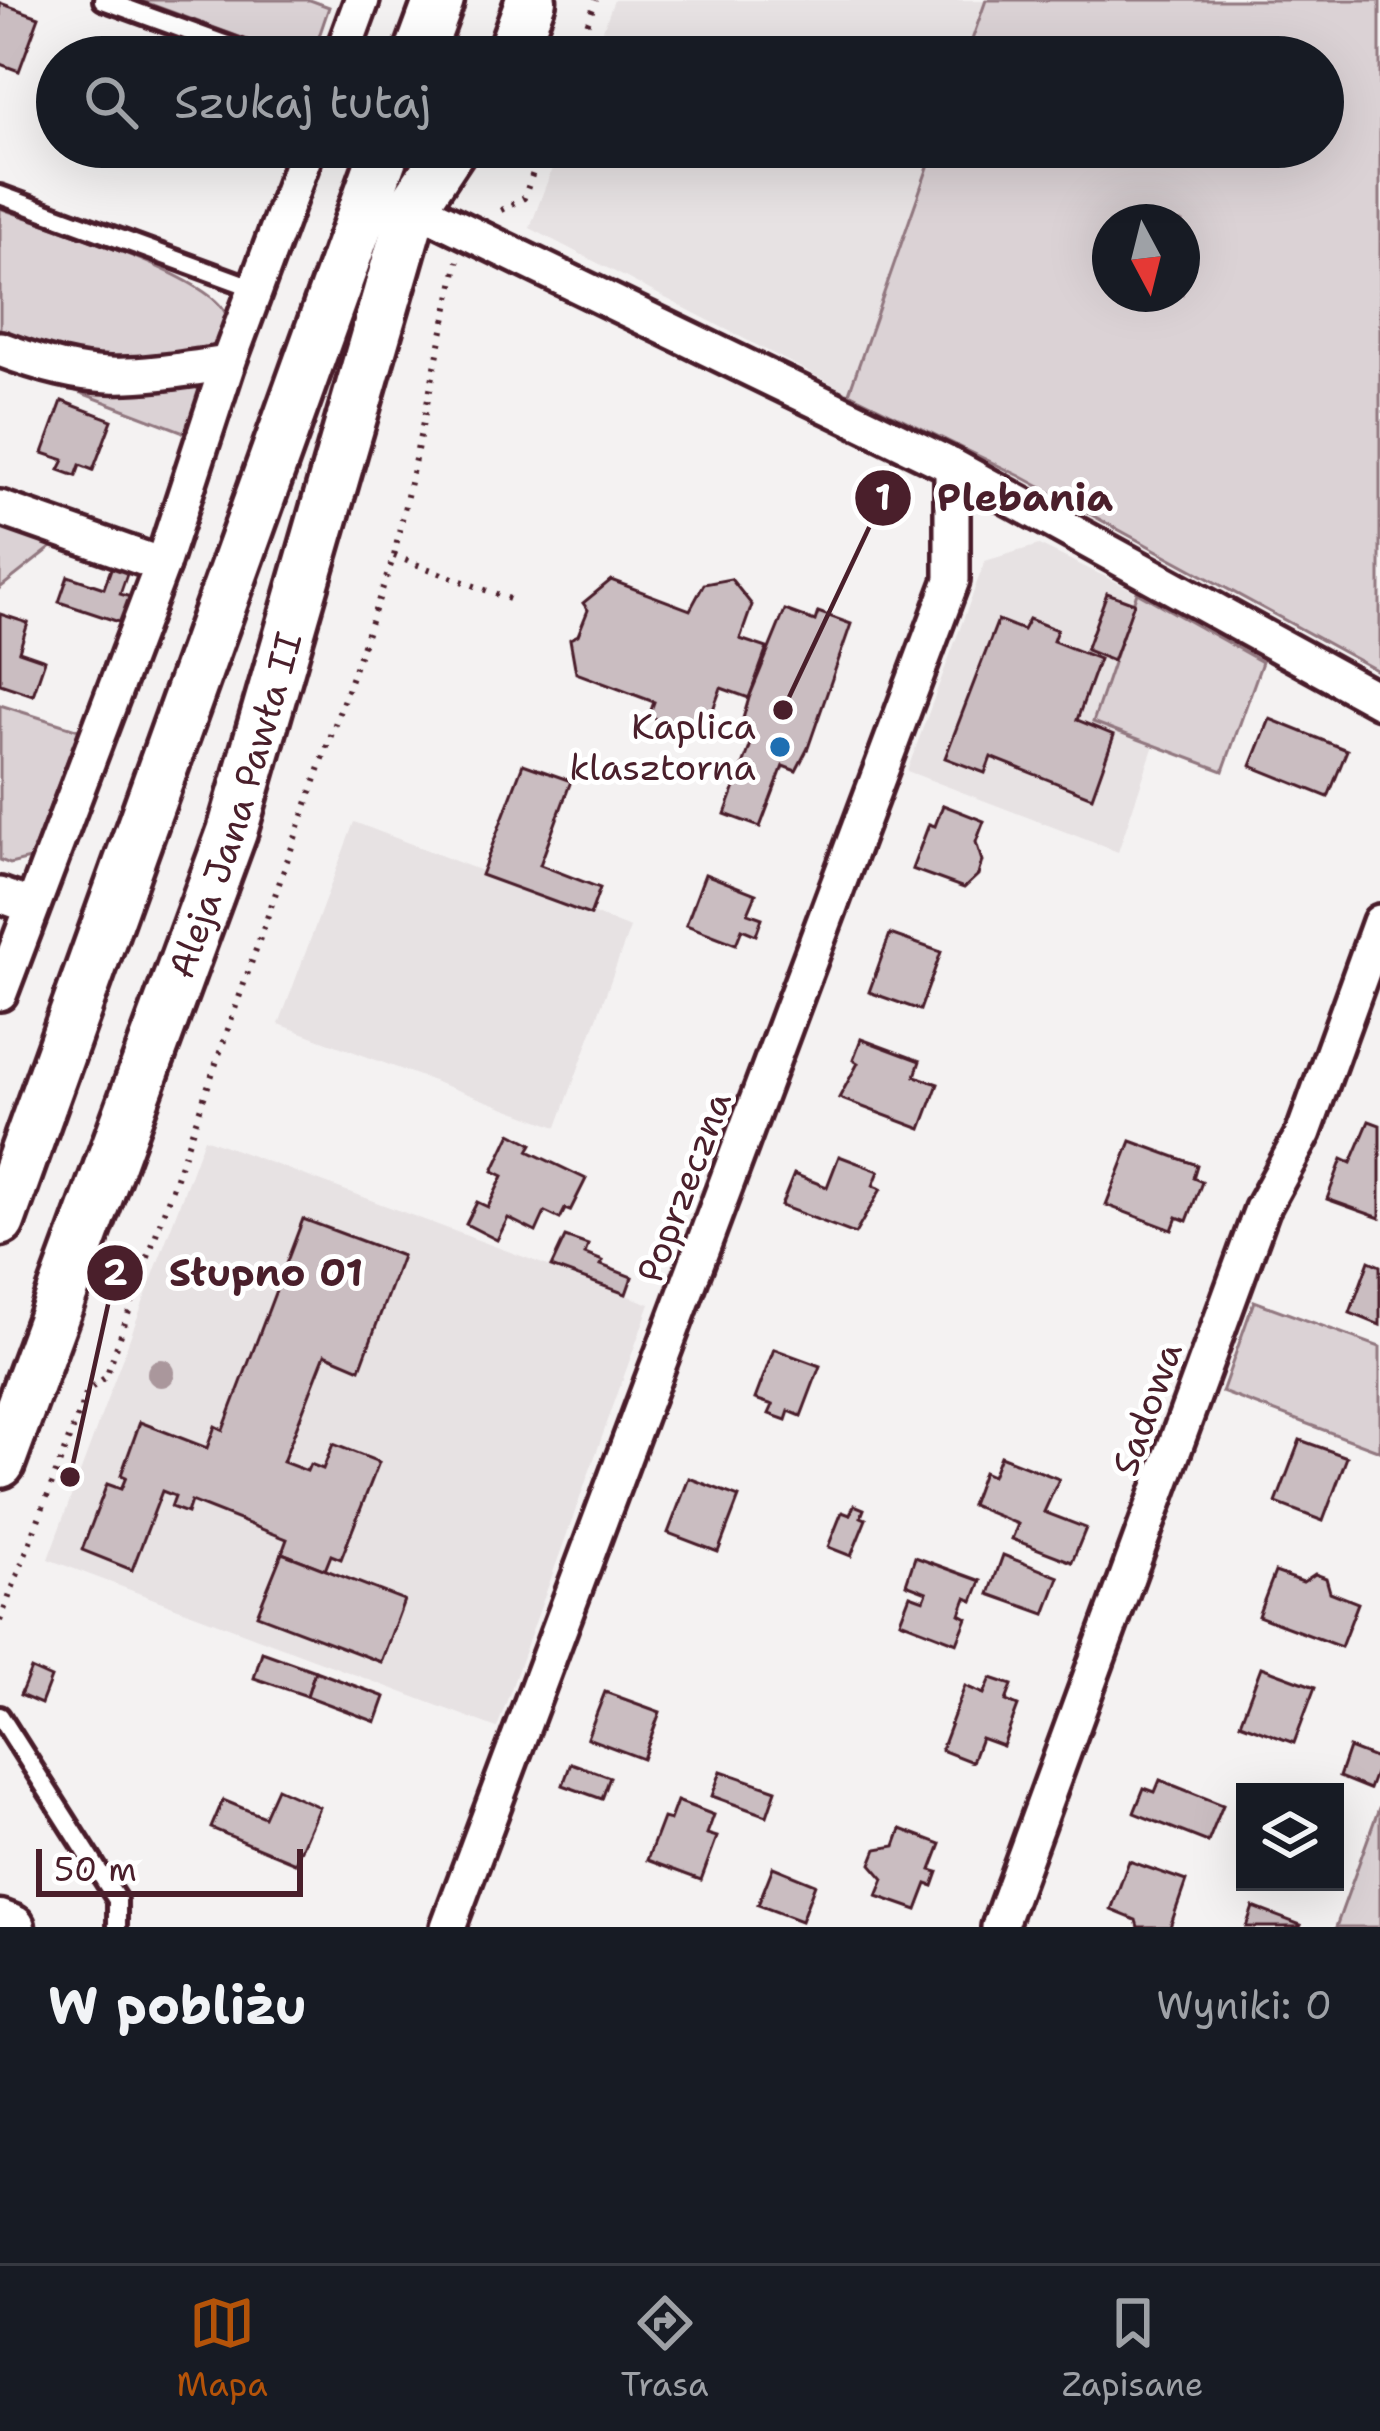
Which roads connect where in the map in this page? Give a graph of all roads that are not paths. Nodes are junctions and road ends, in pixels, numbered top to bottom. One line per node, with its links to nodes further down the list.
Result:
1 (103, 0): 5 (lane)
2 (362, 0): 6 (street)
3 (439, 0): 7 (main road)
4 (531, 0): 8 (main road)
5 (202, 36)
6 (349, 36)
7 (426, 36)
8 (518, 36)
9 (300, 168): 14 (street)
10 (378, 168): 24 (main road, Aleja Jana Pawła II)
11 (438, 168): 13 (main road, Aleja Jana Pawła II)
12 (0, 195): 14 (lane)
13 (412, 206): 17 (street); 25 (main road, Aleja Jana Pawła II)
14 (256, 289): 16 (street)
15 (0, 349): 16 (street)
16 (228, 362): 19 (street)
17 (952, 466): 20 (street); 30 (street, Poprzeczna)
18 (0, 508): 19 (street)
19 (162, 566): 21 (street)
20 (1380, 700)
21 (15, 901): 23 (street)
22 (1380, 922): 31 (street, Sadowa)
23 (0, 993)
24 (0, 1221)
25 (0, 1463)
26 (0, 1716): 29 (lane)
27 (0, 1922): 28 (street)
28 (13, 1927)
29 (117, 1927)
30 (448, 1927)
31 (999, 1927)

